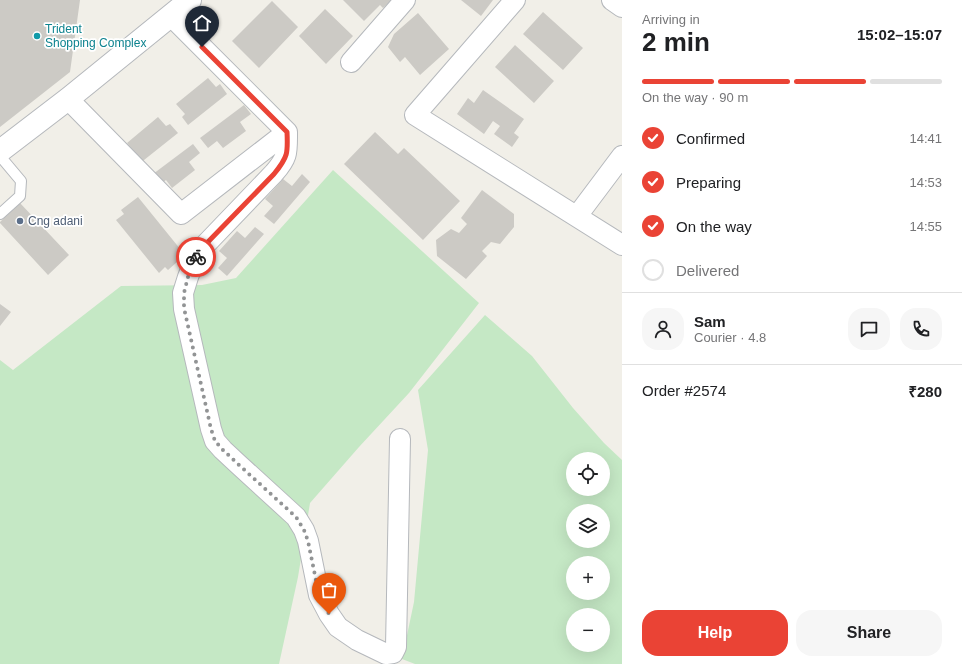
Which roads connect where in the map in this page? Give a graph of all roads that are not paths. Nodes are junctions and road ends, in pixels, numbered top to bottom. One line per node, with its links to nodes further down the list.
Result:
1 (190, 0): 6 (street)
2 (405, 0): 7 (street)
3 (515, 0): 14 (street)
4 (612, 0): 5 (street)
5 (622, 7)
6 (171, 16): 8 (street); 9 (street)
7 (351, 62)
8 (68, 100): 9 (street); 10 (street)
9 (287, 132): 16 (street)
10 (0, 151)
11 (0, 156): 13 (lane)
12 (622, 156): 14 (street)
13 (0, 214)
14 (577, 216): 15 (street)
15 (622, 245)
16 (400, 439)

